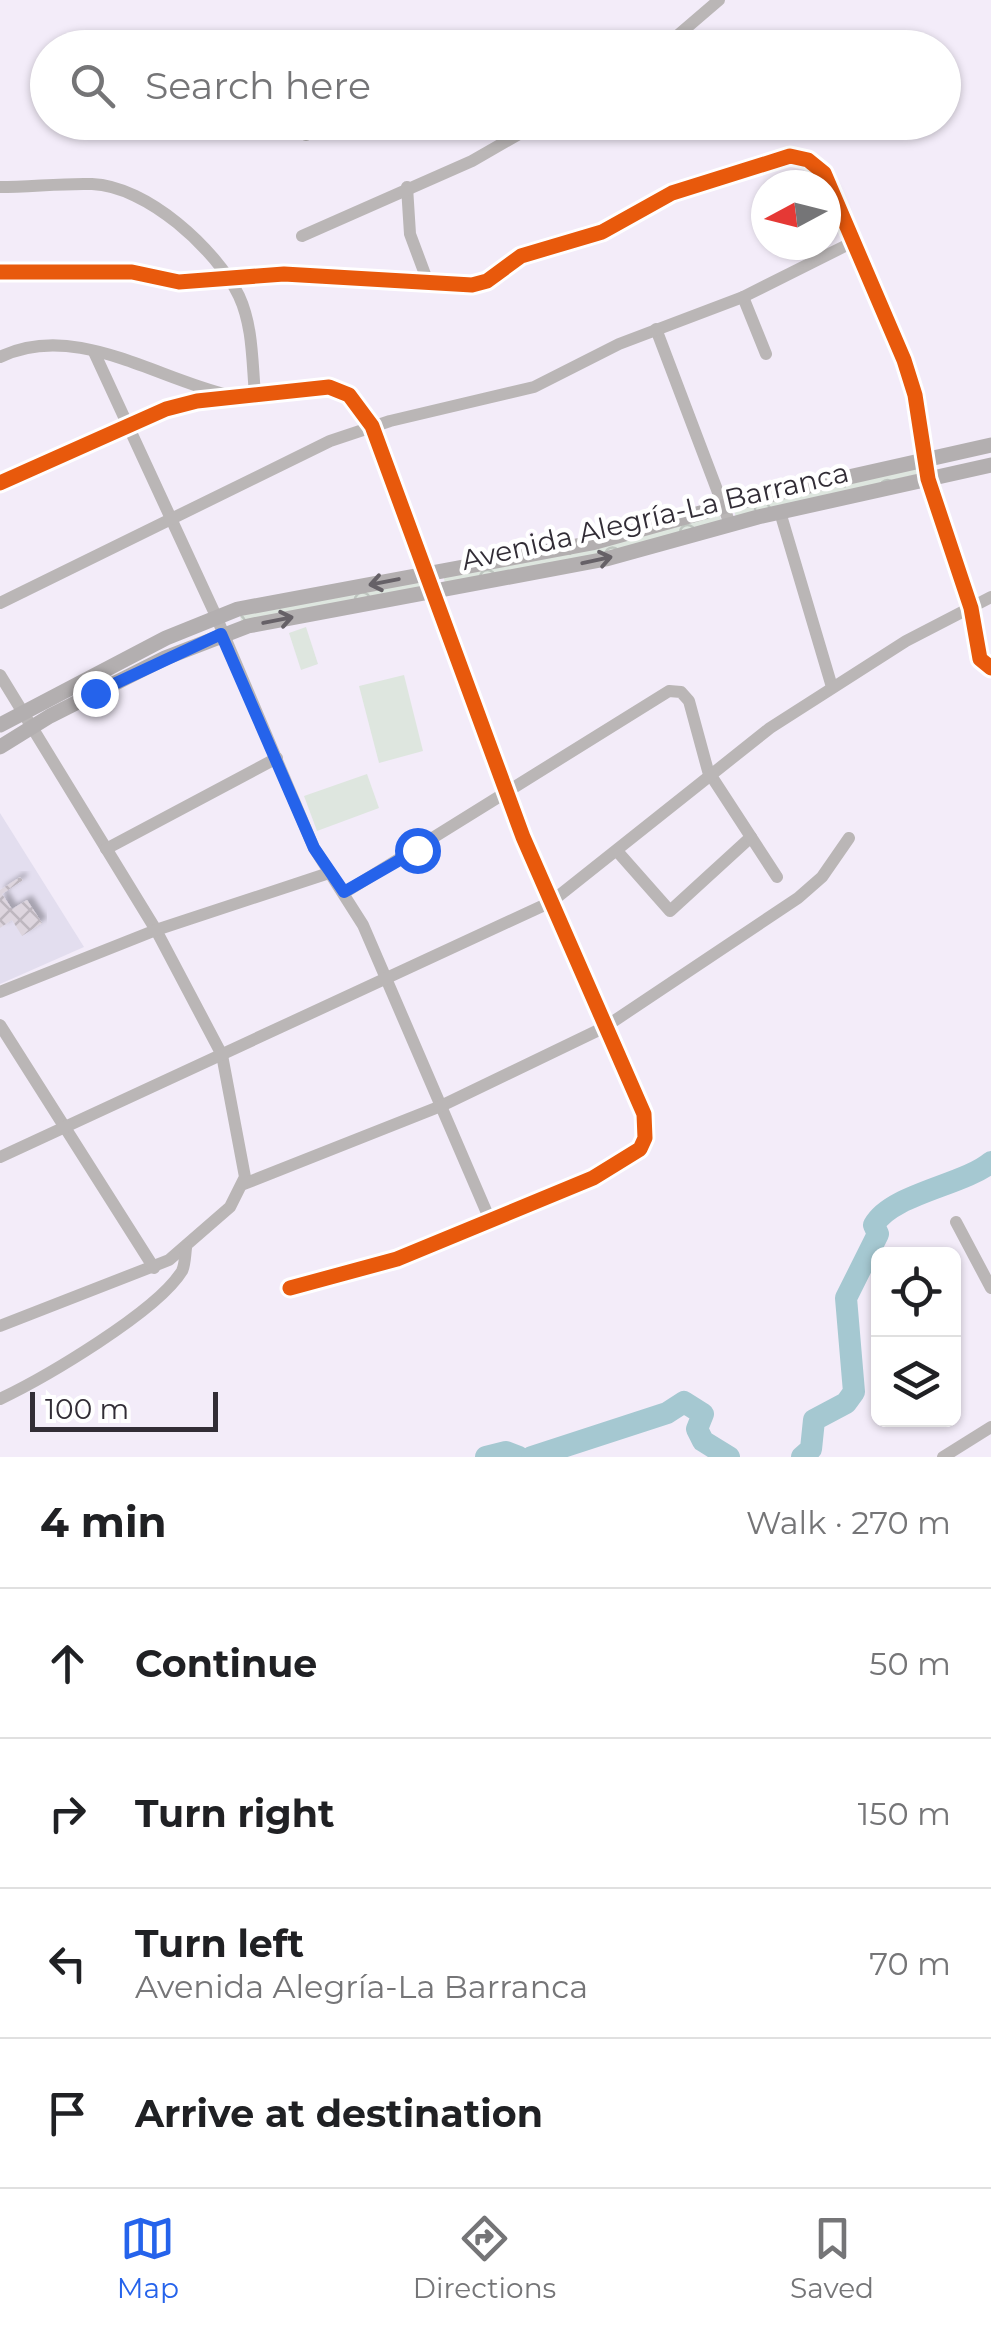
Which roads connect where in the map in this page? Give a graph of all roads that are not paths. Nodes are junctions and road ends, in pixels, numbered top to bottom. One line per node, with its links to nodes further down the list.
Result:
1 (720, 0): 2 (street)
2 (684, 30)
3 (508, 140): 5 (street)
4 (0, 187): 9 (street)
5 (407, 187): 6 (street); 10 (street)
6 (302, 236)
7 (854, 242): 10 (street); 11 (street); 21 (street)
8 (0, 272): 9 (street)
9 (226, 278): 10 (street); 16 (street)
10 (429, 285)
11 (743, 297): 12 (street); 14 (street)
12 (656, 329): 19 (street); 25 (street)
13 (94, 352): 15 (street); 17 (street); 18 (street)
14 (766, 354)
15 (0, 357)
16 (255, 394): 17 (street); 19 (street)
17 (235, 396): 18 (street)
18 (128, 425): 24 (street); 27 (street)
19 (372, 426): 27 (street); 29 (street)
20 (991, 446): 21 (main road, Avenida Alegría-La Barranca)
21 (924, 459): 23 (street); 25 (main road, Avenida Alegría-La Barranca)
22 (991, 464): 23 (main road, Avenida Alegría-La Barranca)
23 (928, 478): 26 (main road, Avenida Alegría-La Barranca); 33 (street)
24 (0, 483)
25 (723, 507): 28 (street); 29 (main road, Avenida Alegría-La Barranca)
26 (780, 512): 28 (main road, Avenida Alegría-La Barranca); 38 (street)
27 (173, 521): 32 (street); 34 (street)
28 (730, 524): 30 (main road, Avenida Alegría-La Barranca, one-way to 28)
29 (427, 574): 30 (street); 34 (main road, Avenida Alegría-La Barranca, one-way to 34)
30 (433, 592): 35 (main road, Avenida Alegría-La Barranca, one-way to 30); 45 (street)
31 (991, 597): 33 (street)
32 (0, 603)
33 (971, 608): 36 (street); 38 (street)
34 (216, 616): 35 (street); 39 (main road, Avenida Alegría-La Barranca)
35 (221, 634): 41 (main road, Avenida Alegría-La Barranca); 43 (street)
36 (991, 668)
37 (0, 675): 39 (street)
38 (832, 687): 44 (street)
39 (24, 710): 40 (main road, Avenida Alegría-La Barranca); 41 (street)
40 (0, 725)
41 (34, 726): 42 (main road, Avenida Alegría-La Barranca); 48 (street)
42 (0, 747)
43 (277, 758): 48 (street); 50 (street)
44 (712, 777): 45 (street); 46 (street); 49 (street)
45 (506, 793): 52 (street); 53 (street)
46 (751, 836): 49 (street); 51 (street)
47 (849, 838): 58 (street)
48 (106, 849): 54 (street)
49 (617, 851): 53 (street)
50 (329, 872): 52 (street); 54 (street)
51 (777, 877)
52 (344, 892): 55 (street)
53 (552, 902): 55 (street); 58 (street)
54 (156, 930): 56 (street); 59 (street)
55 (386, 979): 59 (street); 60 (street)
56 (0, 992)
57 (0, 1025): 61 (street)
58 (605, 1027): 60 (street); 64 (street)
59 (222, 1055): 61 (street); 63 (street)
60 (440, 1106): 63 (street); 64 (street)
61 (64, 1126): 62 (street); 67 (street)
62 (0, 1157)
63 (244, 1184): 66 (street)
64 (490, 1220): 68 (street)
65 (956, 1222): 69 (street)
66 (186, 1248): 67 (street); 71 (street)
67 (154, 1268): 70 (street)
68 (290, 1288)
69 (991, 1288)
70 (0, 1326)
71 (0, 1399)
72 (991, 1427): 73 (street)
73 (943, 1457)

